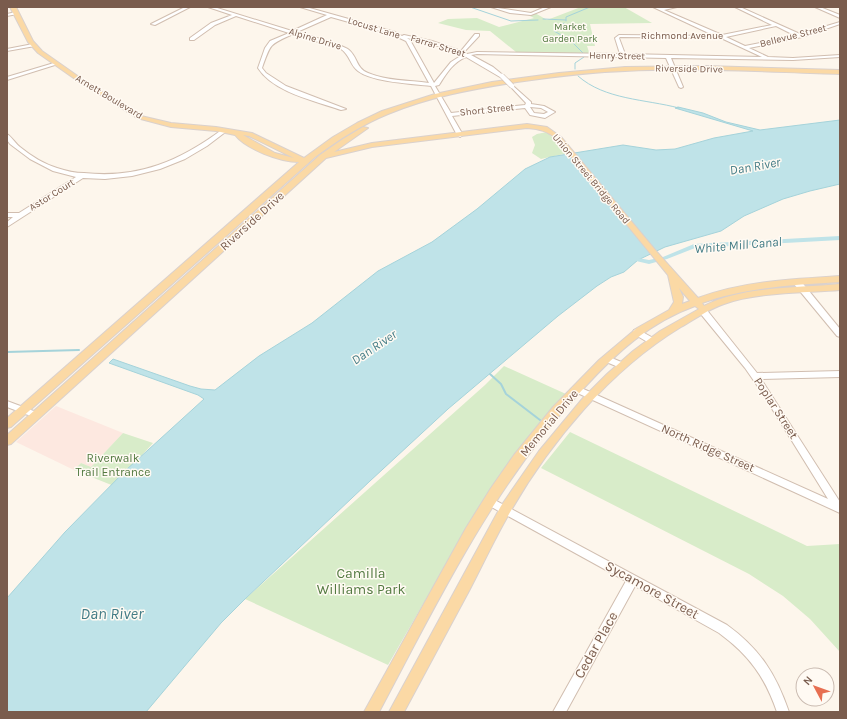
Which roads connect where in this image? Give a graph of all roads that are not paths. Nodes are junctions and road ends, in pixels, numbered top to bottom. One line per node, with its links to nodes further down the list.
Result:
1 (13, 7): 13 (main road, Arnett Boulevard)
2 (188, 7): 19 (street)
3 (210, 7): 15 (street, Alpine Drive)
4 (302, 7): 16 (street, Locust Lane)
5 (493, 7): 12 (street)
6 (537, 7): 12 (street)
7 (550, 7): 12 (street)
8 (675, 7): 11 (street)
9 (737, 7): 20 (street)
10 (818, 7): 17 (street)
11 (657, 8): 25 (street)
12 (544, 9)
13 (16, 13): 14 (street); 27 (main road, Arnett Boulevard)
14 (7, 15)
15 (236, 15): 21 (street, Alpine Drive); 26 (street)
16 (331, 15): 21 (street); 23 (street, Locust Lane)
17 (840, 17)
18 (840, 23): 24 (street, Bellevue Street)
19 (153, 24)
20 (776, 25): 24 (street); 25 (street, Richmond Avenue)
21 (292, 32): 39 (street, Alpine Drive); 43 (street)
22 (477, 35): 30 (street)
23 (401, 36): 30 (street, Farrar Street); 39 (street, Locust Lane)
24 (800, 36): 28 (street, Bellevue Street)
25 (721, 37): 28 (street); 31 (street, Richmond Avenue)
26 (192, 39)
27 (33, 44): 29 (street); 35 (main road, Arnett Boulevard)
28 (745, 47): 34 (street)
29 (7, 50)
30 (464, 53): 31 (street, Henry Street); 39 (street); 42 (street, Farrar Street, bridge)
31 (623, 56): 33 (street, Henry Street)
32 (840, 56): 34 (street, Henry Street)
33 (668, 57): 34 (street, Henry Street); 36 (street)
34 (771, 59)
35 (56, 64): 38 (street); 45 (main road, Arnett Boulevard)
36 (673, 68): 37 (main road, Riverside Drive); 40 (street); 41 (main road, Riverside Drive)
37 (840, 72)
38 (7, 79)
39 (433, 85): 41 (street, Locust Lane)
40 (681, 87)
41 (439, 97): 44 (street, Locust Lane); 51 (main road, Riverside Drive); 52 (main road, Riverside Drive)
42 (528, 106): 44 (street, Short Street)
43 (343, 109)
44 (448, 115): 47 (street, Locust Lane)
45 (225, 130): 46 (main road, Arnett Boulevard); 54 (street)
46 (237, 133): 49 (main road, Arnett Boulevard); 50 (main road, Arnett Boulevard)
47 (460, 135): 51 (main road, Union Street Bridge Road); 60 (main road, Union Street Bridge Road)
48 (7, 136): 54 (street)
49 (284, 151): 50 (main road); 52 (main road, Arnett Boulevard)
50 (274, 155): 52 (main road, Arnett Boulevard); 53 (main road)
51 (323, 157): 52 (main road, Union Street Bridge Road); 59 (main road, Riverside Drive)
52 (306, 161): 53 (main road, Riverside Drive)
53 (295, 170): 57 (main road, Riverside Drive)
54 (83, 175): 56 (street, Astor Court)
55 (7, 215): 56 (street, Astor Court)
56 (20, 215): 58 (street, Astor Court)
57 (234, 224): 59 (street); 68 (main road, Riverside Drive)
58 (7, 225)
59 (246, 226): 69 (main road, Riverside Drive)
60 (671, 273): 64 (main road, Union Street Bridge Road); 67 (main road)
61 (840, 279): 62 (main road, Memorial Drive)
62 (801, 286): 63 (main road, Memorial Drive); 65 (main road, Memorial Drive); 66 (main road, Memorial Drive); 71 (street)
63 (840, 287)
64 (685, 288): 65 (main road); 66 (main road, Union Street Bridge Road)
65 (728, 292): 66 (main road, Memorial Drive)
66 (700, 306): 67 (main road, Memorial Drive); 72 (main road, Memorial Drive); 76 (street, Poplar Street)
67 (672, 312): 70 (main road, Memorial Drive)
68 (119, 325): 69 (street); 80 (main road, Riverside Drive)
69 (132, 329): 81 (main road, Riverside Drive)
70 (637, 332): 72 (street); 73 (main road, Memorial Drive)
71 (840, 334)
72 (652, 341): 74 (main road, Memorial Drive)
73 (607, 359): 74 (street); 77 (main road, Memorial Drive)
74 (622, 366): 78 (main road, Memorial Drive)
75 (840, 374): 76 (street)
76 (755, 376): 85 (street, Poplar Street)
77 (576, 389): 78 (street, North Ridge Street); 84 (main road, Memorial Drive)
78 (592, 396): 85 (street, North Ridge Street); 86 (main road, Memorial Drive)
79 (7, 404): 80 (street)
80 (23, 410): 81 (street); 82 (main road, Riverside Drive)
81 (36, 414): 83 (main road, Riverside Drive)
82 (7, 424)
83 (7, 441)
84 (489, 501): 86 (street, Sycamore Street); 88 (main road, Memorial Drive)
85 (840, 509)
86 (505, 510): 87 (street, Sycamore Street); 89 (main road, Memorial Drive)
87 (632, 579): 90 (street, Cedar Place); 91 (street, Sycamore Street)
88 (371, 712)
89 (396, 712)
90 (559, 712)
91 (783, 712)

